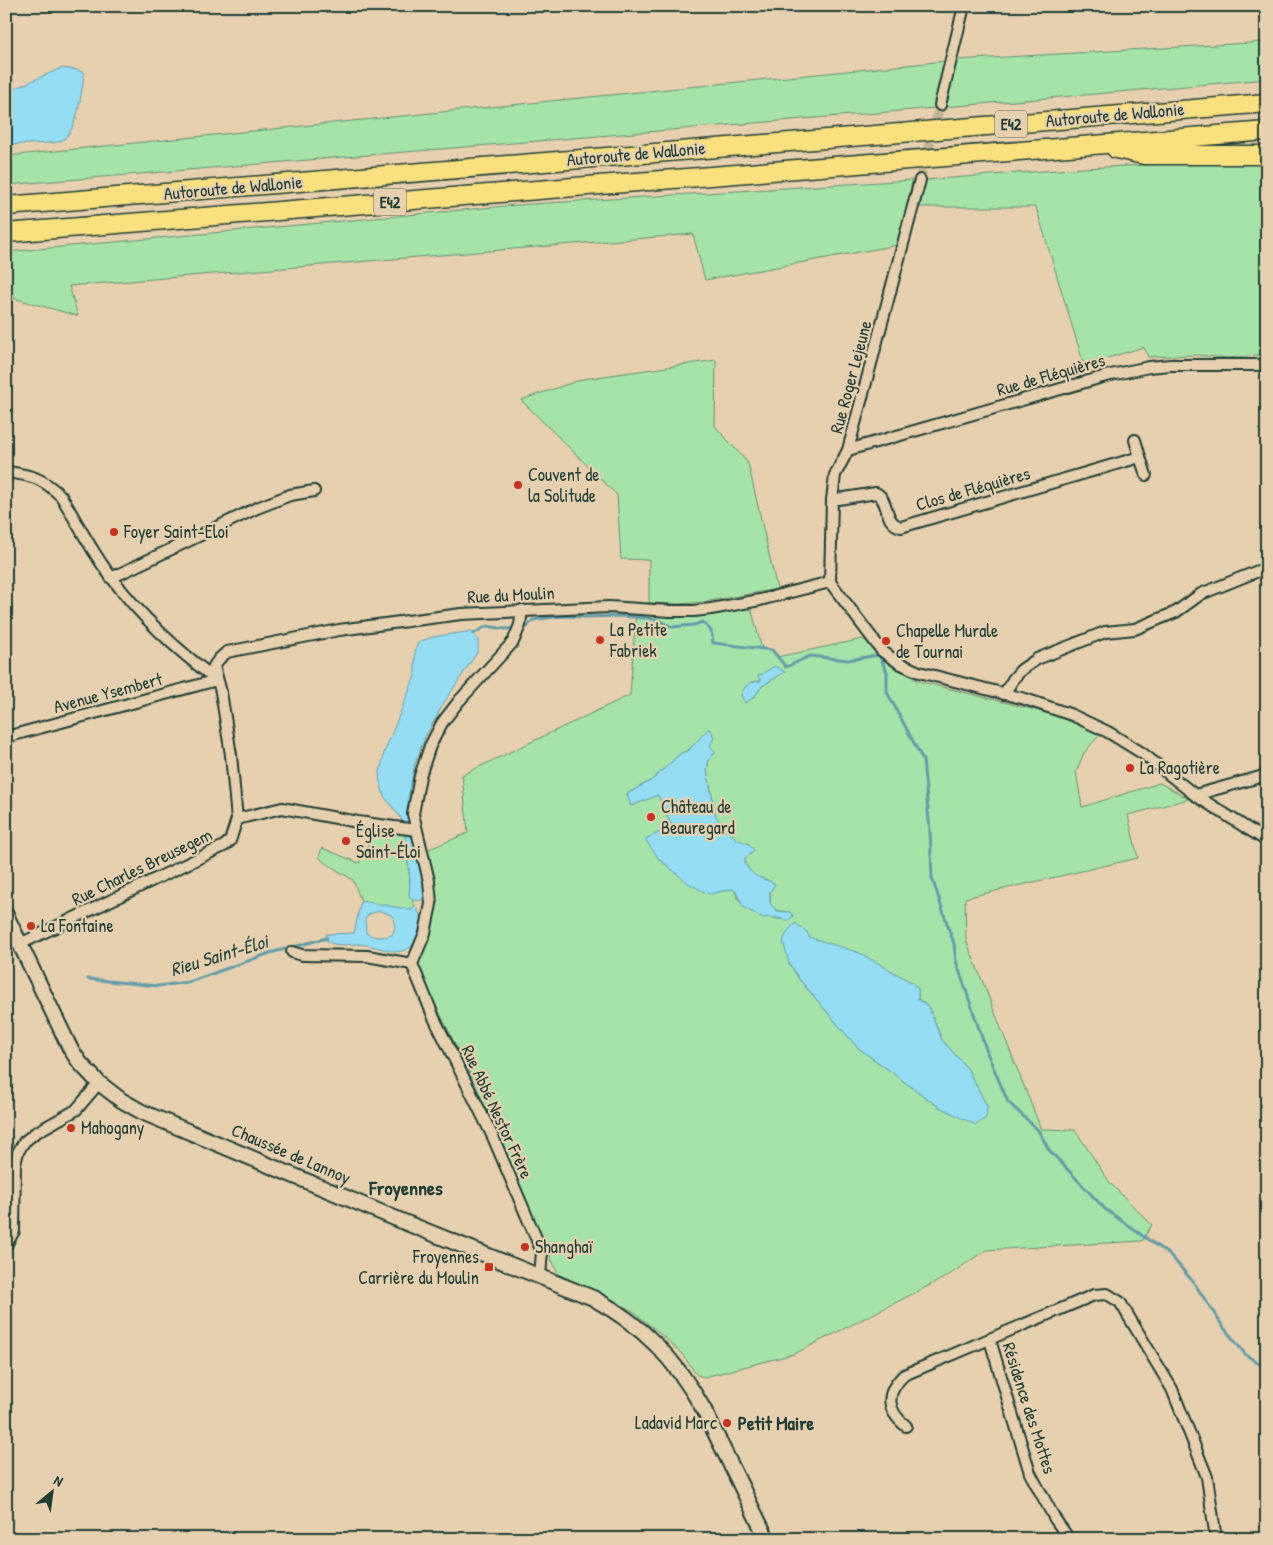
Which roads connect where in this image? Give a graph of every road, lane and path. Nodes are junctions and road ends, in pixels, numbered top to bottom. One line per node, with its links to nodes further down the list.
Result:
1 (964, 6): 5 (street)
2 (1267, 90): 4 (highway)
3 (1267, 102): 4 (highway, Autoroute de Wallonie / E42)
4 (1243, 104): 10 (highway, Autoroute de Wallonie / E42)
5 (940, 105)
6 (1267, 131): 7 (highway, Autoroute de Wallonie / E42)
7 (1096, 145): 8 (highway); 11 (highway, Autoroute de Wallonie / E42)
8 (1267, 155)
9 (920, 180): 14 (street, Rue Roger Lejeune)
10 (6, 206)
11 (6, 233)
12 (1267, 365): 14 (street, Rue de Fléquières)
13 (1136, 440): 15 (street)
14 (848, 450): 19 (street, Rue Roger Lejeune)
15 (1140, 457): 17 (street); 19 (street, Clos de Fléquières)
16 (6, 472): 21 (street)
17 (1146, 475)
18 (314, 491): 21 (street)
19 (832, 500): 22 (street, Rue Roger Lejeune)
20 (1267, 570): 25 (street)
21 (111, 578): 24 (street)
22 (830, 582): 23 (street, Rue du Moulin); 25 (street)
23 (522, 610): 24 (street, Rue du Moulin); 30 (street)
24 (217, 680): 26 (street, Avenue Ysembert); 29 (street)
25 (1004, 694): 28 (street)
26 (6, 737)
27 (1267, 775): 28 (street)
28 (1195, 795): 31 (street)
29 (237, 819): 30 (street); 33 (street, Rue Charles Breusegem)
30 (414, 830): 35 (street)
31 (1267, 841)
32 (6, 915): 33 (main road, Chaussée de Lannoy)
33 (20, 944): 36 (main road, Chaussée de Lannoy)
34 (292, 952): 35 (street)
35 (412, 964): 38 (street, Rue Abbé Nestor Frère)
36 (99, 1083): 37 (street); 38 (main road, Chaussée de Lannoy)
37 (6, 1245)
38 (540, 1276): 41 (main road, Chaussée de Lannoy)
39 (990, 1340): 40 (street, Résidence des Mottes); 42 (street, Résidence des Mottes); 43 (street, Résidence des Mottes)
40 (906, 1426)
41 (766, 1539)
42 (1069, 1539)
43 (1216, 1539)

